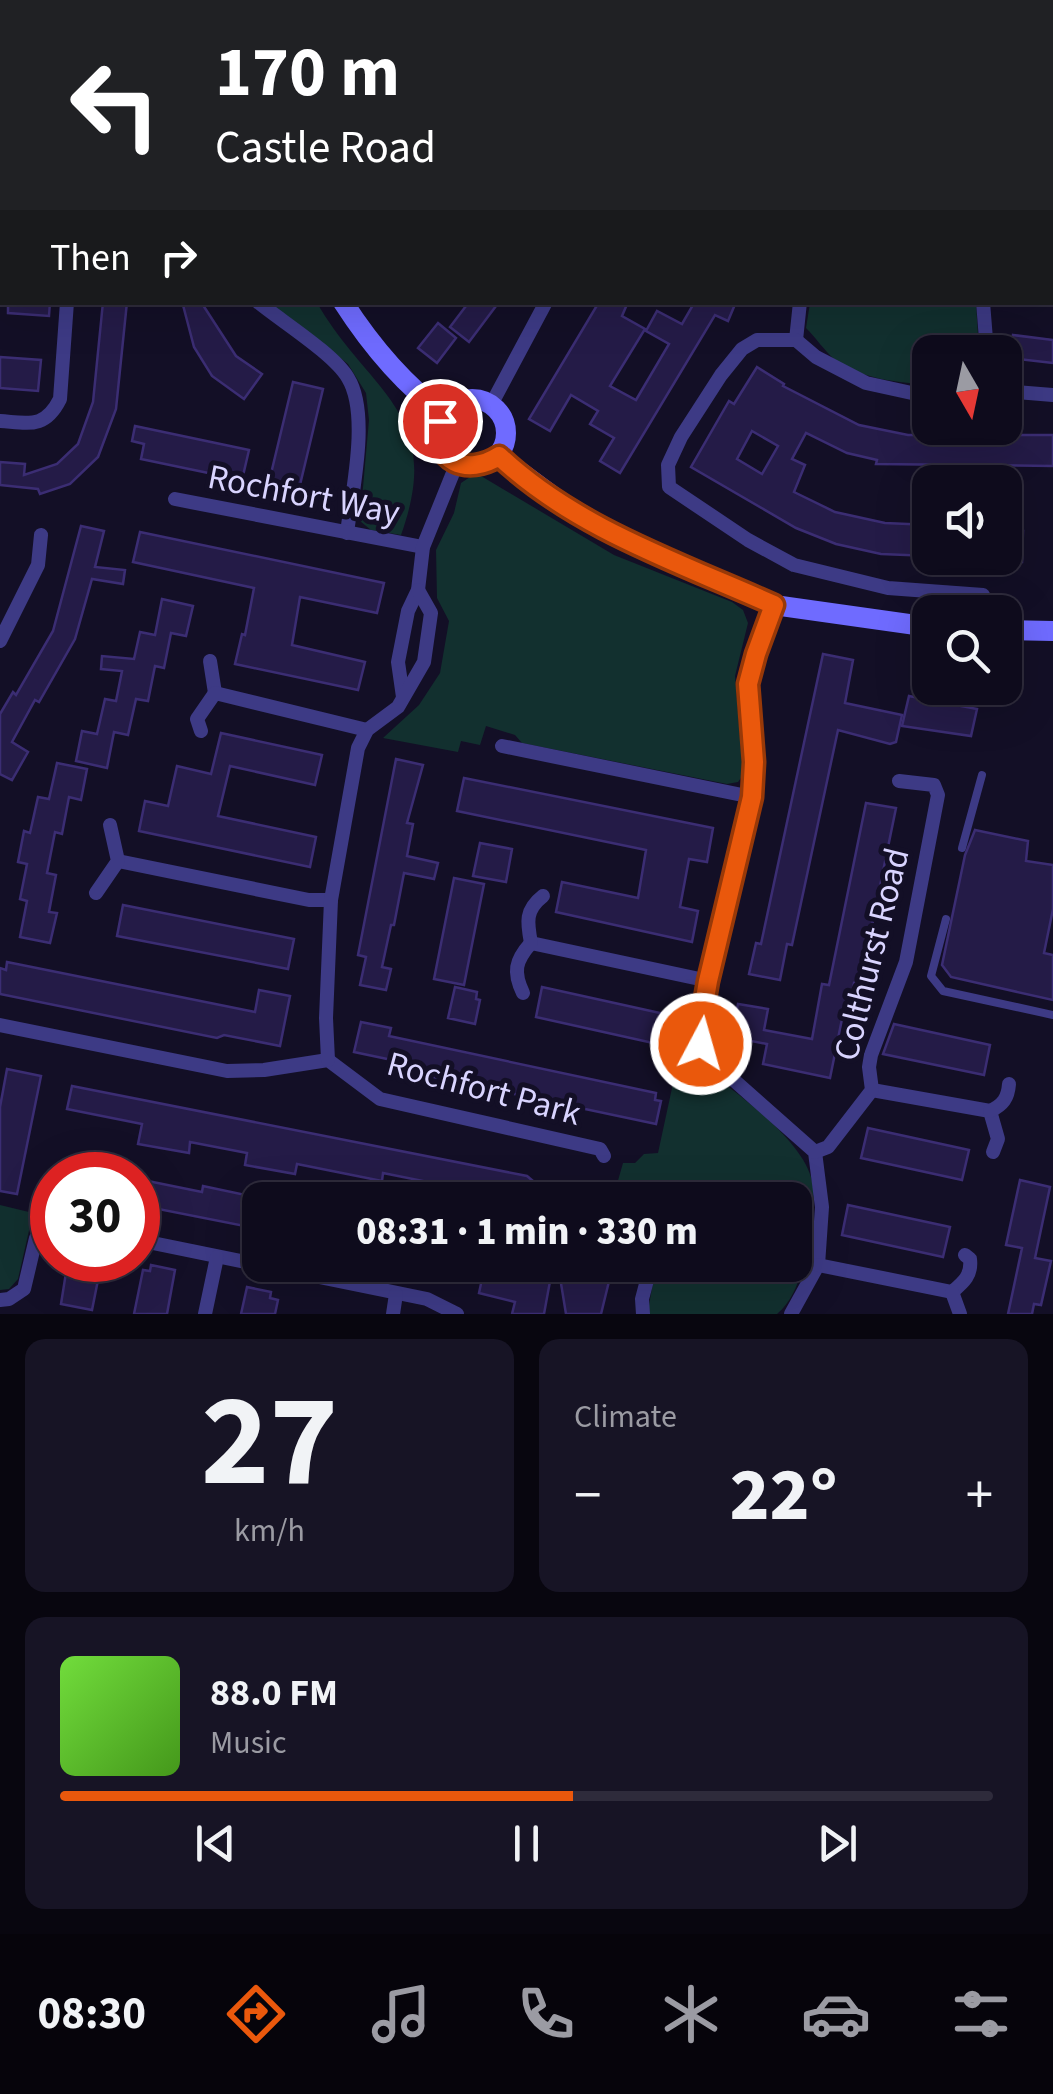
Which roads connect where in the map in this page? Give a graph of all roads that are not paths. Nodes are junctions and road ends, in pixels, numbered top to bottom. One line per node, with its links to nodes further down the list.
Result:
1 (67, 305): 14 (street)
2 (262, 305): 18 (street)
3 (345, 305): 13 (street)
4 (544, 305): 12 (street)
5 (800, 305): 8 (street)
6 (982, 305): 7 (street)
7 (986, 335)
8 (796, 340): 10 (street); 22 (street)
9 (1022, 392): 11 (street)
10 (912, 393)
11 (1053, 395)
12 (491, 405): 13 (street); 15 (street)
13 (444, 414): 16 (street)
14 (0, 421)
15 (499, 456): 16 (street); 23 (street)
16 (457, 463): 20 (street)
17 (174, 498): 18 (street, Rochfort Way)
18 (347, 532): 20 (street, Rochfort Way)
19 (40, 535): 24 (street)
20 (422, 547): 21 (street)
21 (418, 590): 31 (street); 31 (street)
22 (983, 595)
23 (774, 605): 25 (street); 37 (street)
24 (6, 616): 28 (street)
25 (912, 624)
26 (1022, 630): 27 (street)
27 (1053, 631)
28 (0, 641)
29 (210, 661): 30 (street)
30 (215, 693): 32 (street); 33 (street)
31 (403, 697): 32 (street)
32 (367, 730): 43 (street)
33 (201, 731)
34 (502, 746): 37 (street)
35 (982, 775): 39 (lane)
36 (899, 780): 52 (street, Colthurst Road)
37 (752, 797): 46 (street)
38 (110, 825): 40 (street)
39 (962, 848)
40 (118, 861): 41 (street); 43 (street)
41 (96, 892)
42 (543, 896): 45 (street)
43 (332, 900): 50 (street)
44 (946, 919): 48 (lane)
45 (531, 943): 46 (street); 47 (street)
46 (708, 981): 54 (street)
47 (523, 993)
48 (1053, 1014)
49 (0, 1025): 50 (street)
50 (328, 1060): 56 (street, Rochfort Park)
51 (1009, 1084): 53 (street)
52 (872, 1090): 53 (street); 54 (street, Colthurst Road)
53 (990, 1111): 55 (street)
54 (816, 1152): 61 (street)
55 (992, 1152)
56 (604, 1156)
57 (160, 1244): 59 (street)
58 (966, 1255): 63 (street)
59 (218, 1256): 64 (street); 66 (street)
60 (30, 1264): 65 (street)
61 (818, 1264): 63 (street); 70 (street)
62 (646, 1282): 69 (street)
63 (952, 1292): 71 (street)
64 (396, 1294): 67 (street); 68 (street)
65 (0, 1300)
66 (205, 1314)
67 (393, 1314)
68 (456, 1314)
69 (643, 1314)
70 (791, 1314)
71 (960, 1314)

